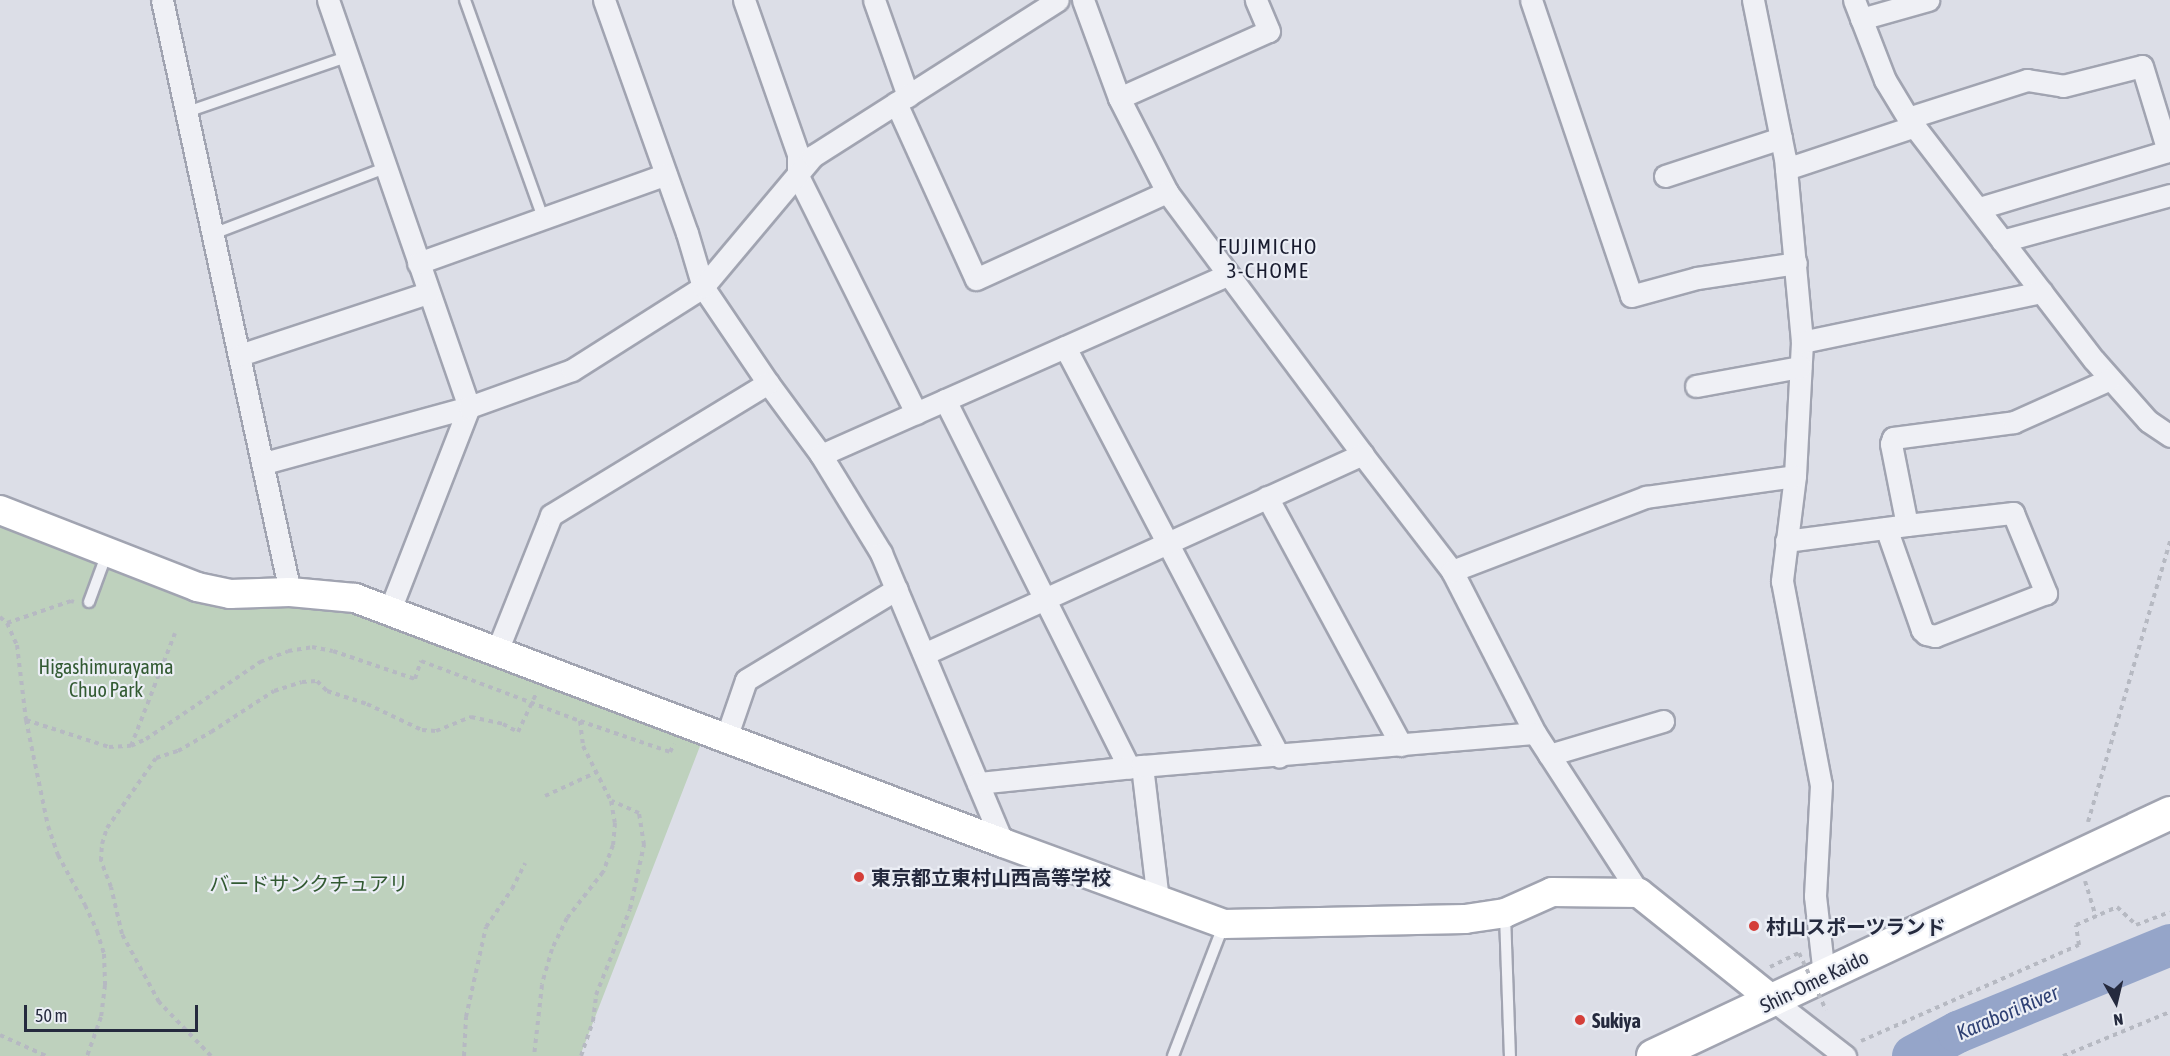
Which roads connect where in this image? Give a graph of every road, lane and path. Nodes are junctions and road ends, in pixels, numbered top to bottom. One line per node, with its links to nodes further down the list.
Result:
1 (162, 0): 17 (street)
2 (327, 0): 14 (street)
3 (465, 0): 28 (lane)
4 (604, 0): 22 (street)
5 (744, 0): 23 (street)
6 (874, 0): 16 (street)
7 (1058, 0): 16 (street)
8 (1083, 0): 15 (street)
9 (1256, 0): 15 (street)
10 (1530, 0): 31 (street)
11 (1753, 0): 19 (street)
12 (1928, 0): 13 (street)
13 (1857, 10): 18 (street)
14 (347, 57): 17 (lane); 20 (street)
15 (1119, 98): 25 (street)
16 (902, 100): 23 (street); 25 (street)
17 (187, 112): 29 (street)
18 (1911, 122): 21 (street); 27 (street); 27 (street)
19 (1781, 138): 21 (street); 24 (street)
20 (385, 168): 29 (lane); 32 (street)
21 (1786, 169): 31 (street)
22 (666, 174): 28 (street); 34 (street)
23 (798, 176): 34 (street); 46 (street)
24 (1665, 176)
25 (1167, 192): 33 (street)
26 (2170, 195): 30 (street)
27 (1979, 208): 30 (street)
28 (543, 218): 32 (street)
29 (213, 234): 39 (street)
30 (2002, 241): 35 (street)
31 (1796, 262): 37 (street)
32 (418, 263): 36 (street)
33 (1228, 275): 38 (street); 48 (street)
34 (703, 287): 42 (street); 45 (street)
35 (2042, 292): 37 (street); 41 (street)
36 (428, 293): 39 (street); 45 (street)
37 (1802, 342): 40 (street)
38 (1065, 347): 44 (street); 57 (street)
39 (240, 355): 50 (street)
40 (1800, 367): 43 (street); 51 (street)
41 (2110, 379): 47 (street); 54 (street)
42 (768, 383): 49 (street); 68 (street)
43 (1696, 386)
44 (945, 400): 46 (street); 62 (street)
45 (469, 407): 50 (street); 64 (street)
46 (916, 413): 49 (street)
47 (2170, 436)
48 (1362, 454): 52 (street); 59 (street)
49 (821, 455): 60 (street)
50 (264, 463): 61 (street)
51 (1796, 476): 55 (street); 59 (street)
52 (1267, 497): 57 (street); 77 (street)
53 (0, 510): 58 (street)
54 (1897, 527): 54 (street); 55 (street)
55 (1786, 541): 97 (street)
56 (2170, 541): 88 (path)
57 (1167, 543): 62 (street); 80 (street)
58 (107, 553): 61 (street); 63 (lane)
59 (1452, 571): 75 (street)
60 (897, 590): 69 (street); 76 (street)
61 (290, 592): 64 (street)
62 (1044, 599): 69 (street); 81 (street)
63 (89, 602): 66 (path)
64 (390, 610): 68 (street)
65 (0, 617): 66 (path)
66 (7, 623): 71 (path)
67 (175, 633): 78 (path)
68 (497, 651): 74 (street)
69 (924, 654): 83 (street)
70 (532, 702): 72 (path); 78 (path); 105 (path)
71 (26, 720): 78 (path); 104 (path)
72 (580, 721): 74 (path); 82 (path)
73 (1663, 721): 79 (street)
74 (686, 722): 76 (street)
75 (1535, 733): 77 (street); 79 (street)
76 (726, 738): 87 (street)
77 (1401, 745): 80 (street)
78 (131, 746)
79 (1549, 755): 90 (street)
80 (1279, 756): 81 (street)
81 (1136, 767): 83 (street); 91 (street)
82 (597, 772): 84 (path); 85 (path)
83 (978, 783): 87 (street)
84 (545, 796)
85 (611, 801): 107 (path); 108 (path)
86 (2170, 813): 88 (main road, Shin-Ome Kaido)
87 (1003, 843): 91 (street)
88 (2077, 857): 94 (path); 97 (main road, Shin-Ome Kaido)
89 (525, 863): 106 (path)
90 (1639, 893): 93 (street); 98 (street)
91 (1158, 900): 95 (street)
92 (2170, 912): 94 (path)
93 (1505, 913): 95 (street); 110 (lane)
94 (2096, 916): 102 (path)
95 (1224, 924): 109 (lane)
96 (1769, 968): 99 (path, bridge)
97 (1824, 975): 98 (main road, Shin-Ome Kaido)
98 (1774, 1001): 102 (street); 111 (main road, Shin-Ome Kaido)
99 (1826, 1010)
100 (2170, 1012): 112 (path)
101 (0, 1035): 103 (path)
102 (1843, 1053)
103 (46, 1056)
104 (87, 1056)
105 (211, 1056)
106 (464, 1056)
107 (534, 1056)
108 (581, 1056)
109 (1173, 1056)
110 (1510, 1056)
111 (1653, 1056)
112 (2063, 1056)

